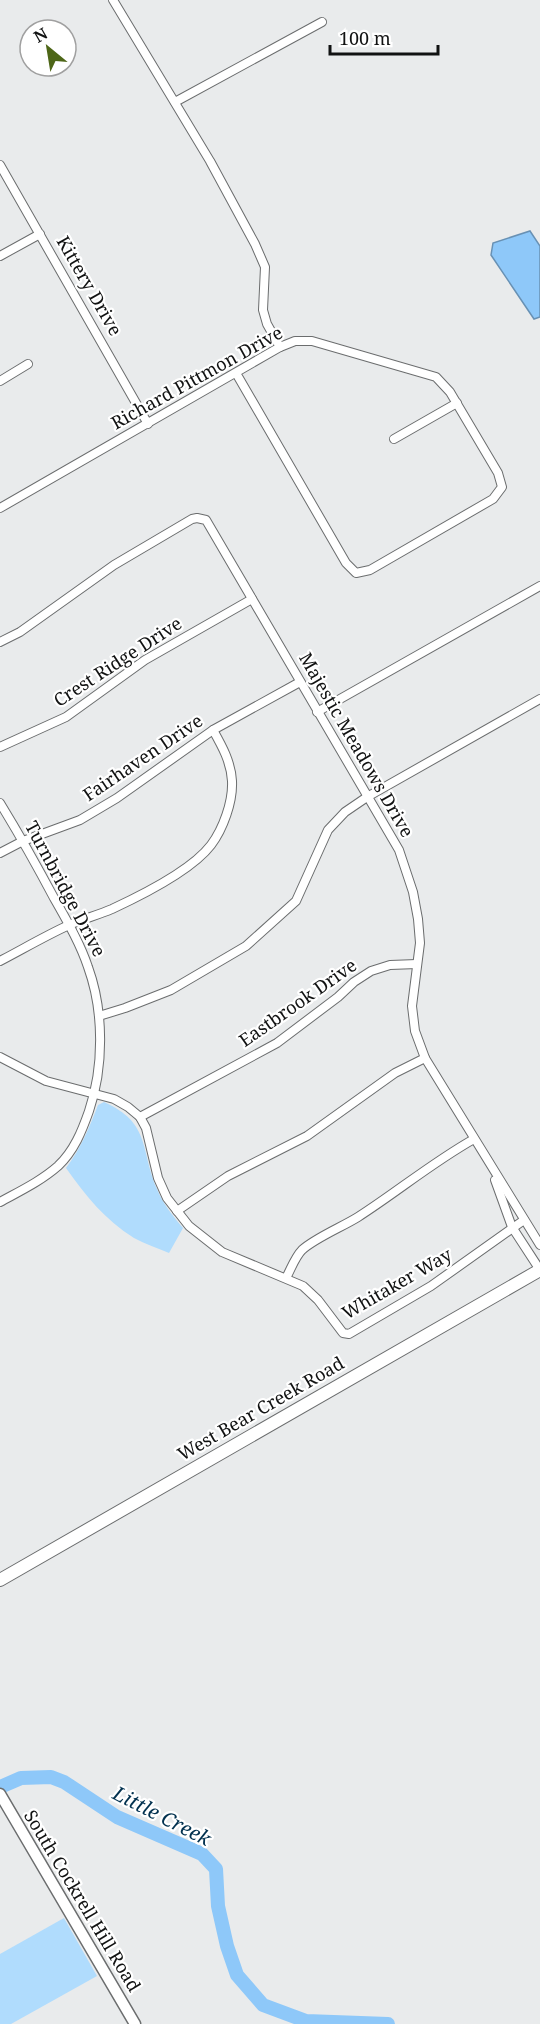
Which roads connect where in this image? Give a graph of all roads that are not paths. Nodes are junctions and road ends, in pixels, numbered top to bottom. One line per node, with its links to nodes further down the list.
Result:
1 (113, 0): 3 (street)
2 (322, 22): 3 (street)
3 (175, 102): 7 (street)
4 (0, 165): 5 (street, Kittery Drive)
5 (40, 234): 6 (street); 12 (street, Kittery Drive)
6 (0, 256)
7 (280, 347): 9 (street, Richard Pittmon Drive); 11 (street, Richard Pittmon Drive)
8 (28, 364): 10 (street)
9 (236, 373): 11 (street, Richard Pittmon Drive); 12 (street, Richard Pittmon Drive)
10 (0, 381)
11 (457, 403): 13 (street)
12 (148, 424): 14 (street, Richard Pittmon Drive)
13 (394, 439)
14 (0, 508)
15 (540, 586): 20 (street)
16 (252, 599): 17 (street, Majestic Meadows Drive); 18 (street, Majestic Meadows Drive); 22 (street, Crest Ridge Drive)
17 (0, 642)
18 (300, 682): 20 (street, Majestic Meadows Drive); 21 (street, Fairhaven Drive)
19 (540, 699): 23 (street)
20 (317, 712): 23 (street, Majestic Meadows Drive)
21 (213, 730): 25 (street, Fairhaven Drive); 27 (street)
22 (0, 747)
23 (367, 797): 29 (street, Majestic Meadows Drive); 30 (street)
24 (0, 803): 25 (street, Turnbridge Drive)
25 (23, 841): 26 (street, Fairhaven Drive); 27 (street, Turnbridge Drive)
26 (0, 853)
27 (69, 925): 28 (street); 30 (street, Turnbridge Drive)
28 (0, 961)
29 (417, 964): 32 (street, Majestic Meadows Drive); 34 (street, Eastbrook Drive)
30 (99, 1016): 33 (street, Turnbridge Drive)
31 (0, 1057): 33 (street)
32 (425, 1058): 35 (street, Majestic Meadows Drive); 38 (street)
33 (95, 1093): 34 (street); 37 (street, Turnbridge Drive)
34 (140, 1117): 38 (street, Whitaker Way)
35 (474, 1139): 36 (street, Majestic Meadows Drive); 43 (street)
36 (490, 1165): 39 (street, Majestic Meadows Drive); 40 (street, Majestic Meadows Drive)
37 (0, 1202)
38 (177, 1211): 43 (street, Whitaker Way)
39 (524, 1220): 40 (street, Whitaker Way); 41 (street, Majestic Meadows Drive)
40 (512, 1227): 42 (street, Majestic Meadows Drive); 43 (street, Whitaker Way)
41 (540, 1245)
42 (540, 1270): 44 (main road, West Bear Creek Road)
43 (286, 1278)
44 (0, 1580)
45 (0, 1794): 46 (street, South Cockrell Hill Road)
46 (135, 2024)

